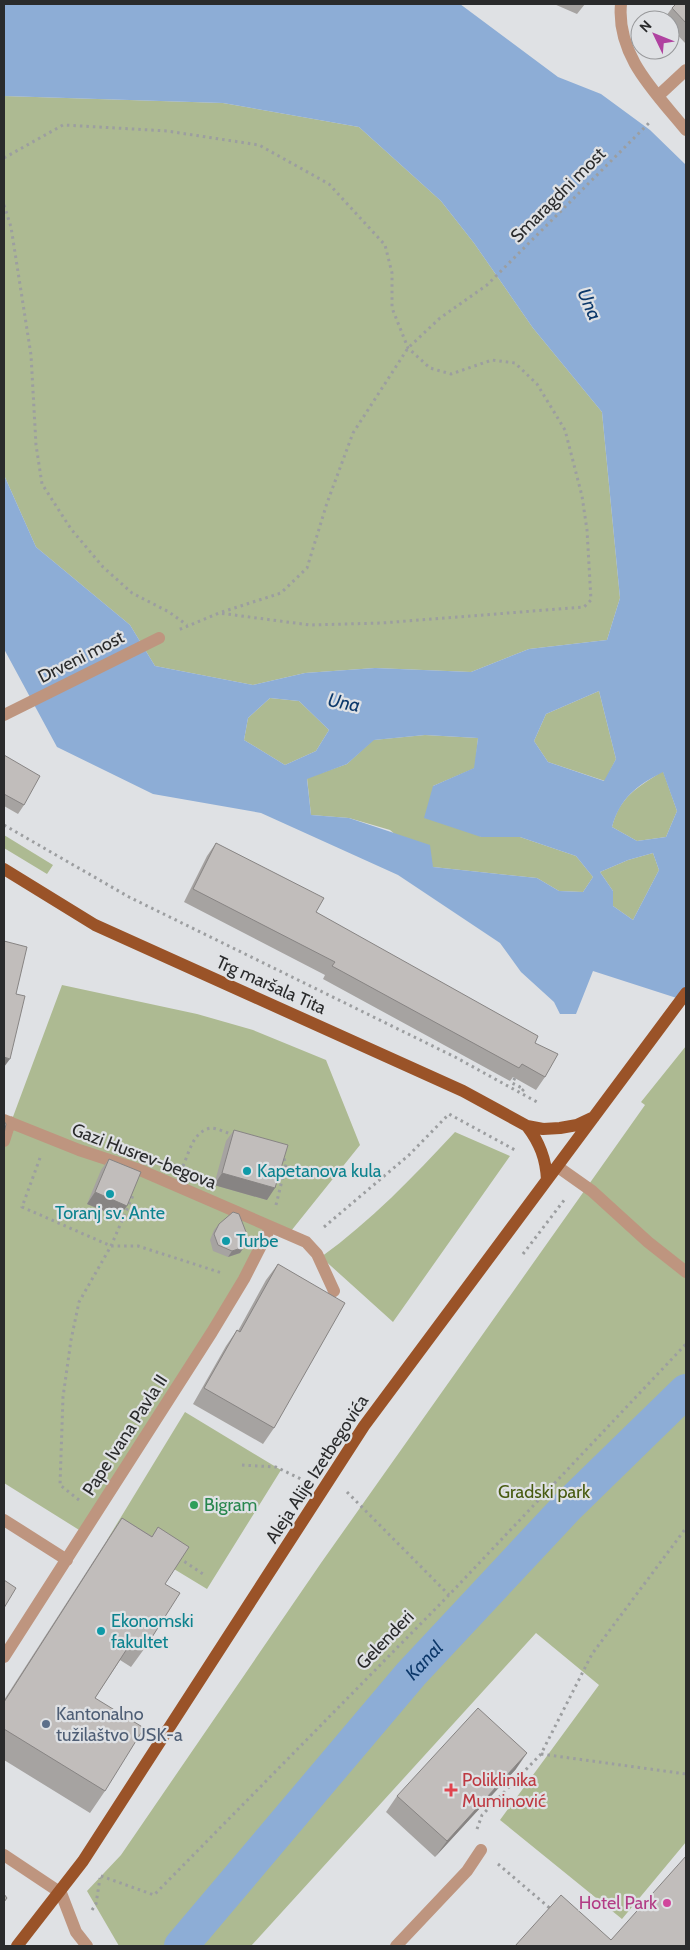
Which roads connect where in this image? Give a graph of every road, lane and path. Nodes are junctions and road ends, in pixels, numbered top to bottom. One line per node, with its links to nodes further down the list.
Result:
1 (621, 4): 3 (street)
2 (686, 70): 3 (street)
3 (658, 96): 5 (street)
4 (649, 125): 8 (path, Smaragdni most)
5 (686, 130)
6 (4, 158): 8 (path)
7 (4, 205): 10 (path)
8 (408, 348): 9 (path, Smaragdni most); 9 (path)
9 (219, 613): 10 (path); 11 (path)
10 (187, 625): 11 (path)
11 (159, 638): 12 (street, Drveni most)
12 (4, 715)
13 (4, 825): 17 (path)
14 (4, 869): 20 (main road, Trg maršala Tita)
15 (686, 993): 18 (main road, Aleja Alije Izetbegovića)
16 (515, 1078): 17 (path)
17 (521, 1092): 20 (path)
18 (596, 1116): 20 (main road, Trg maršala Tita); 26 (main road, Aleja Alije Izetbegovića)
19 (7, 1121): 22 (street); 29 (street, Gazi Husrev-begova)
20 (527, 1126): 23 (path); 27 (main road, Trg maršala Tita)
21 (236, 1136): 29 (path)
22 (4, 1141)
23 (513, 1149)
24 (279, 1152): 30 (path)
25 (41, 1155): 31 (path)
26 (558, 1166): 27 (main road, Aleja Alije Izetbegovića); 32 (street)
27 (547, 1180): 38 (main road, Aleja Alije Izetbegovića)
28 (138, 1185): 31 (path)
29 (176, 1185): 30 (street, Gazi Husrev-begova)
30 (270, 1228): 33 (street, Pape Ivana Pavla II); 34 (street, Gazi Husrev-begova)
31 (111, 1246): 33 (path); 39 (path)
32 (686, 1272)
33 (244, 1279): 39 (street, Pape Ivana Pavla II)
34 (334, 1291)
35 (686, 1344): 45 (path, Gelenderi)
36 (242, 1465): 38 (path)
37 (344, 1489): 45 (path)
38 (323, 1490): 51 (main road, Aleja Alije Izetbegovića)
39 (96, 1513): 43 (street, Pape Ivana Pavla II)
40 (4, 1520): 43 (street)
41 (686, 1528): 47 (path)
42 (170, 1554): 44 (path)
43 (67, 1560): 46 (street, Pape Ivana Pavla II)
44 (206, 1576)
45 (449, 1594): 51 (path, Gelenderi)
46 (4, 1657)
47 (540, 1754): 48 (path); 49 (path)
48 (686, 1774)
49 (481, 1850): 53 (path); 56 (street)
50 (4, 1855): 52 (street)
51 (83, 1861): 52 (main road, Aleja Alije Izetbegovića)
52 (61, 1893): 54 (main road, Aleja Alije Izetbegovića); 55 (street)
53 (558, 1915)
54 (17, 1946)
55 (87, 1946)
56 (396, 1946)

